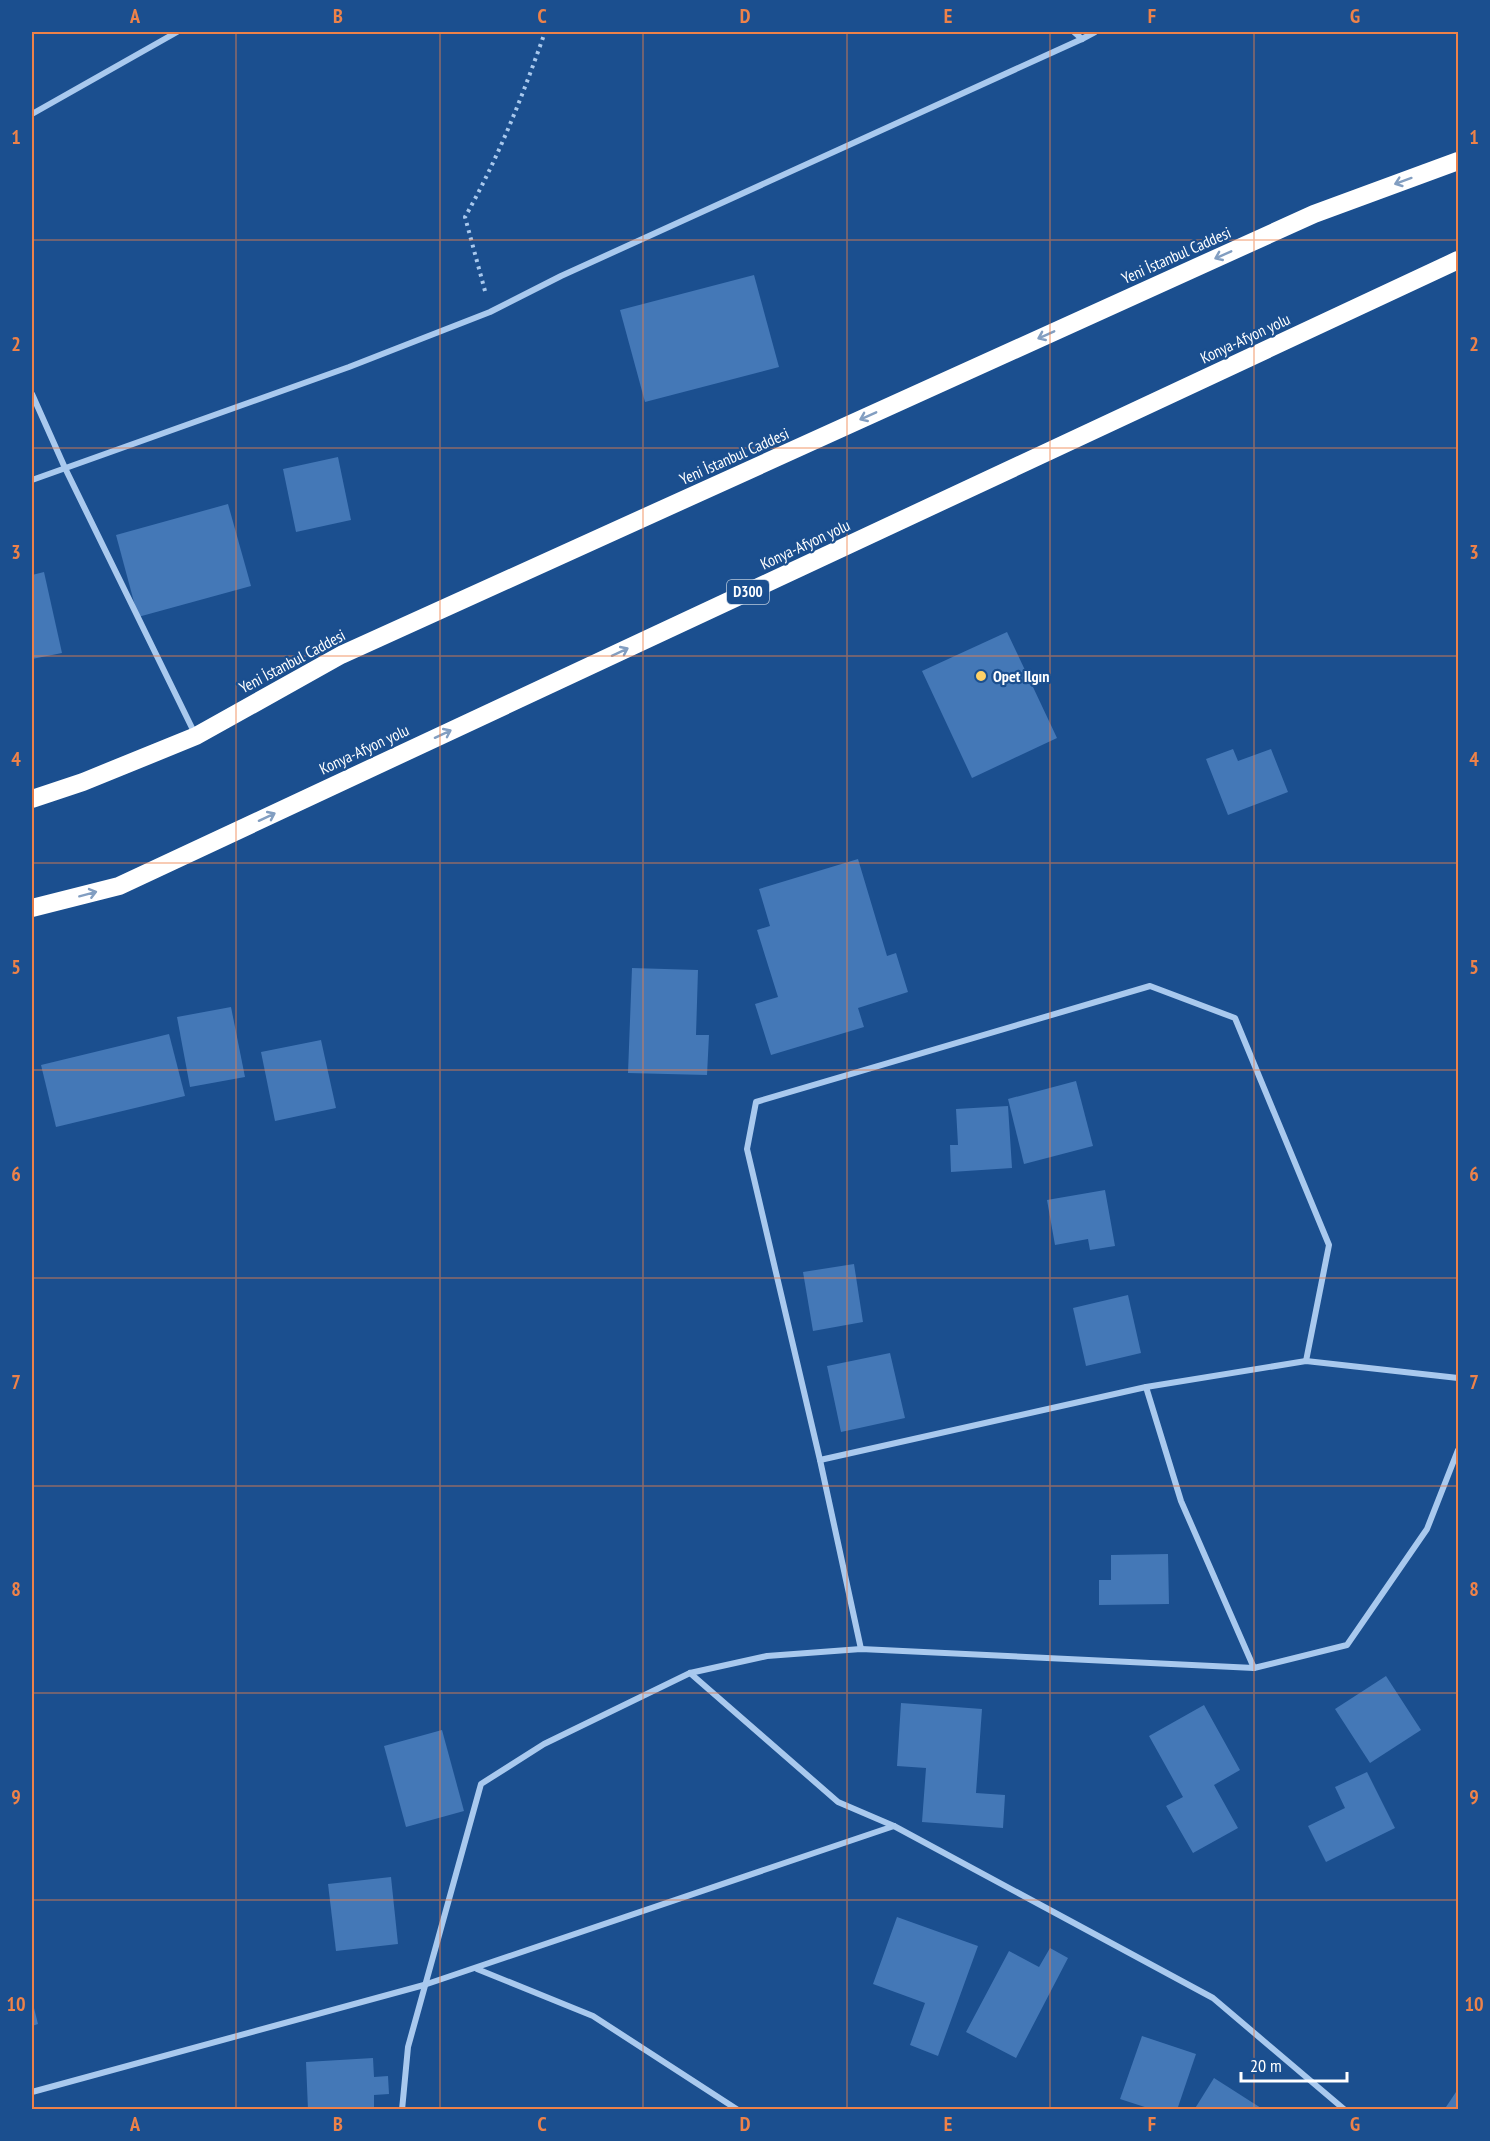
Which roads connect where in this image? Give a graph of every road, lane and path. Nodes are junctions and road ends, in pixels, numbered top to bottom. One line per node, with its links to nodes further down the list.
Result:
1 (177, 32): 6 (street)
2 (545, 32): 9 (path)
3 (1074, 32): 5 (street)
4 (1095, 32): 5 (street)
5 (1082, 39): 9 (street)
6 (32, 114)
7 (1458, 161): 13 (highway, Yeni İstanbul Caddesi, one-way to 13)
8 (1458, 260): 15 (highway, Konya-Afyon yolu / D300, one-way to 8)
9 (490, 312): 11 (street)
10 (32, 394): 11 (street)
11 (65, 468): 12 (street); 13 (street)
12 (32, 480)
13 (196, 736): 14 (highway, Yeni İstanbul Caddesi)
14 (32, 799)
15 (32, 908)
16 (1306, 1361): 17 (street); 18 (street); 20 (street)
17 (1458, 1378)
18 (1146, 1387): 20 (street); 22 (street)
19 (1458, 1450): 22 (street)
20 (820, 1460): 21 (street)
21 (861, 1649): 22 (street); 23 (street)
22 (1254, 1668)
23 (690, 1673): 24 (street); 26 (street)
24 (894, 1826): 25 (street); 30 (street)
25 (477, 1969): 26 (street); 29 (street)
26 (424, 1985): 27 (street); 28 (street)
27 (32, 2092)
28 (402, 2109)
29 (738, 2109)
30 (1345, 2109)

